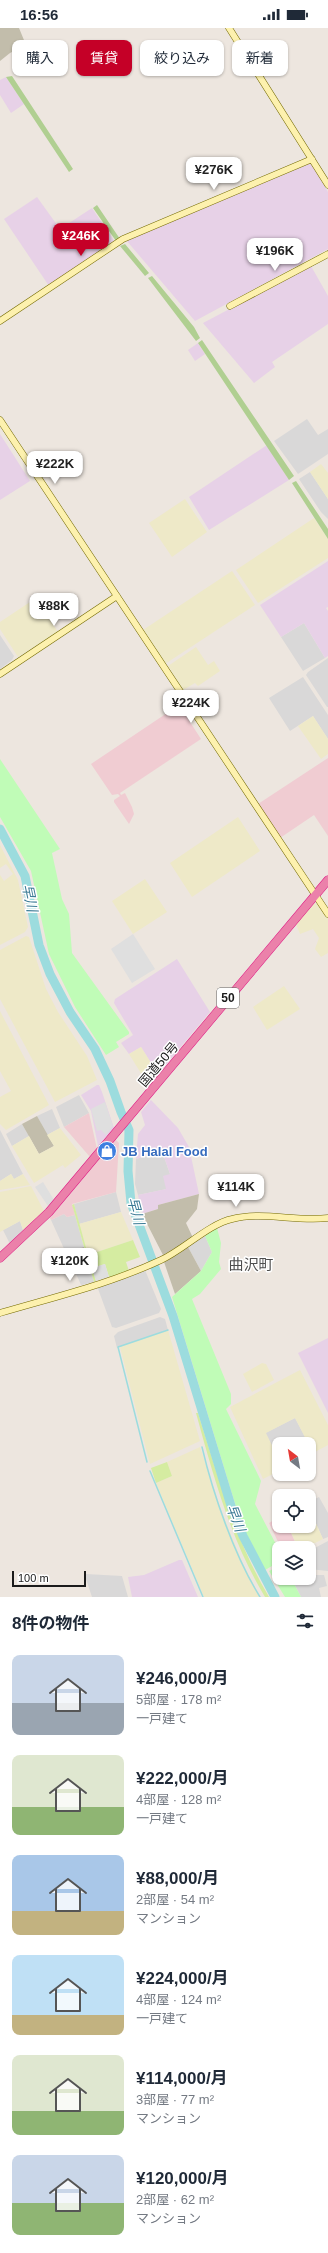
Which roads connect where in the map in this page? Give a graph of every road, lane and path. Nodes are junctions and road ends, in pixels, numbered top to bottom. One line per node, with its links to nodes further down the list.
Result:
1 (229, 28): 2 (street)
2 (312, 159): 3 (street); 6 (street)
3 (328, 185)
4 (328, 254): 5 (street)
5 (230, 306)
6 (0, 321)
7 (0, 420): 8 (street)
8 (117, 596): 9 (street); 11 (street)
9 (0, 674)
10 (328, 880): 11 (highway, 国道50号 / 50)
11 (315, 895): 12 (street); 14 (highway, 国道50号 / 50)
12 (328, 914)
13 (328, 1218): 15 (street)
14 (0, 1258)
15 (0, 1313)

